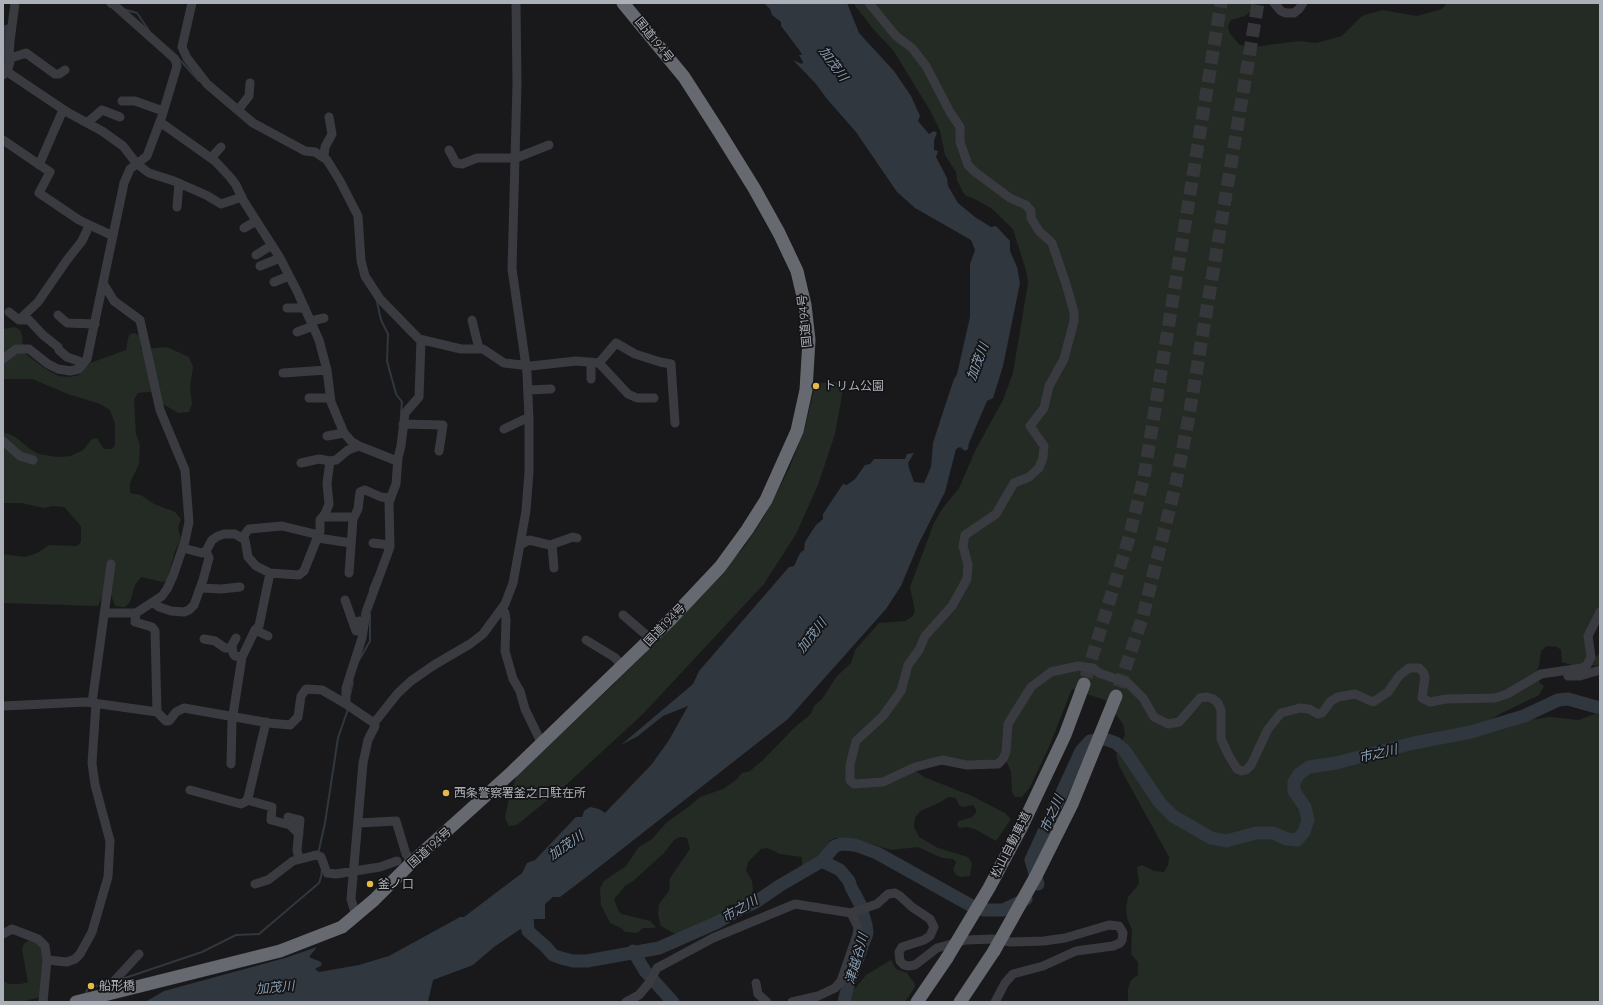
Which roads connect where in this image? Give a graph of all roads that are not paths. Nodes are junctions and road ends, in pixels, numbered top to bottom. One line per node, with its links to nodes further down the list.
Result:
1 (15, 3): 10 (street)
2 (112, 3): 9 (street)
3 (192, 3): 9 (street)
4 (516, 3): 28 (street)
5 (624, 3): 115 (highway, 国道194号)
6 (869, 3): 121 (street)
7 (1274, 3): 8 (street)
8 (1303, 3)
9 (179, 56): 16 (street); 17 (street)
10 (11, 58): 11 (street); 12 (street)
11 (65, 70)
12 (4, 73): 15 (street)
13 (250, 83): 16 (street)
14 (122, 101): 17 (street)
15 (63, 110): 21 (street); 30 (street)
16 (238, 110): 26 (street)
17 (163, 111): 20 (street)
18 (120, 117): 21 (street)
19 (329, 118): 26 (street)
20 (160, 122): 27 (street); 29 (street)
21 (87, 123): 29 (street)
22 (3, 140): 30 (street)
23 (549, 145): 28 (street)
24 (221, 147): 27 (street)
25 (449, 150): 28 (street)
26 (324, 156): 55 (street)
27 (211, 158): 32 (street)
28 (516, 158): 60 (street)
29 (137, 164): 31 (street); 37 (street)
30 (39, 165): 35 (street)
31 (179, 183): 32 (street); 33 (street)
32 (242, 197): 34 (street)
33 (177, 207)
34 (256, 221): 36 (street); 38 (street)
35 (89, 226): 37 (street); 50 (street)
36 (244, 228)
37 (113, 236): 44 (street)
38 (272, 245): 39 (street); 40 (street)
39 (256, 255)
40 (280, 258): 41 (street); 42 (street)
41 (260, 266)
42 (289, 276): 43 (street); 46 (street)
43 (274, 282)
44 (103, 283): 53 (street); 95 (street)
45 (287, 308): 46 (street)
46 (305, 308): 52 (street)
47 (9, 312): 50 (street)
48 (58, 315): 53 (street)
49 (324, 318): 52 (street)
50 (19, 320): 59 (street)
51 (472, 320): 56 (street)
52 (312, 323): 54 (street); 61 (street)
53 (95, 324): 59 (street)
54 (297, 332)
55 (421, 340): 56 (street); 71 (street)
56 (479, 349): 60 (street)
57 (3, 359): 59 (street)
58 (595, 362): 60 (street); 63 (street); 68 (street); 70 (street)
59 (84, 363)
60 (526, 366): 65 (street)
61 (327, 370): 62 (street); 67 (street)
62 (283, 373)
63 (591, 379)
64 (551, 389): 65 (street)
65 (528, 390): 69 (street)
66 (310, 398): 67 (street)
67 (330, 398): 73 (street)
68 (654, 398)
69 (529, 417): 72 (street); 93 (street)
70 (675, 423)
71 (404, 424): 77 (street); 80 (street)
72 (504, 429)
73 (344, 434): 74 (street); 76 (street)
74 (327, 436)
75 (3, 441): 78 (street)
76 (359, 446): 79 (street); 80 (street)
77 (439, 451)
78 (33, 460)
79 (330, 461): 81 (street); 85 (street)
80 (398, 461): 84 (street)
81 (301, 463)
82 (364, 480): 83 (street)
83 (366, 490): 84 (street); 86 (street)
84 (391, 498): 92 (street)
85 (323, 517): 86 (street); 87 (street)
86 (354, 517): 90 (street)
87 (318, 536): 88 (street); 90 (street); 99 (street)
88 (242, 538): 96 (street); 99 (street)
89 (577, 538): 94 (street)
90 (352, 543): 100 (street)
91 (372, 543): 92 (street)
92 (390, 545): 106 (street)
93 (520, 545): 94 (street); 105 (street)
94 (552, 545): 98 (street)
95 (183, 548): 96 (street); 104 (street)
96 (206, 551): 102 (street)
97 (111, 564): 108 (street)
98 (554, 568)
99 (270, 573): 111 (street)
100 (349, 573)
101 (240, 587): 102 (street)
102 (201, 588): 104 (street)
103 (345, 600): 106 (street)
104 (153, 602): 109 (street)
105 (502, 608): 130 (street); 131 (street)
106 (366, 612): 125 (street)
107 (1600, 612): 121 (street)
108 (105, 613): 109 (street); 124 (street)
109 (136, 613): 127 (street)
110 (624, 615): 115 (street)
111 (255, 630): 112 (street); 118 (street)
112 (268, 636)
113 (204, 638): 117 (street)
114 (236, 638): 117 (street)
115 (652, 639): 119 (highway, 国道194号)
116 (586, 640): 119 (street)
117 (232, 648): 118 (street)
118 (242, 657): 128 (street)
119 (624, 666): 131 (highway, 国道194号)
120 (1600, 670): 121 (street)
121 (1530, 679)
122 (1085, 681): 155 (highway, 松山自動車道, bridge)
123 (1117, 691): 156 (highway, bridge)
124 (94, 704): 126 (street); 127 (street); 147 (street)
125 (346, 704): 129 (street); 130 (street)
126 (3, 706)
127 (157, 712): 128 (street)
128 (232, 717): 129 (street); 132 (street)
129 (266, 722): 134 (street)
130 (374, 723): 136 (street)
131 (542, 744): 140 (highway, 国道194号)
132 (231, 764)
133 (190, 790): 134 (street)
134 (247, 800): 137 (street)
135 (288, 817): 137 (street)
136 (359, 823): 140 (street); 141 (street)
137 (298, 834): 138 (street)
138 (299, 859): 141 (street); 142 (street)
139 (397, 861): 141 (street)
140 (412, 862): 144 (highway, 国道194号)
141 (354, 871): 144 (street)
142 (255, 884)
143 (854, 913): 152 (street); 154 (street); 157 (street)
144 (356, 916): 149 (highway, 国道194号)
145 (3, 934): 147 (street)
146 (139, 954): 149 (street)
147 (47, 960): 150 (street)
148 (756, 983): 153 (street)
149 (111, 994): 151 (highway, 国道194号)
150 (43, 1002)
151 (76, 1002)
152 (626, 1002)
153 (767, 1002)
154 (792, 1002)
155 (917, 1002)
156 (960, 1002)
157 (995, 1002)

